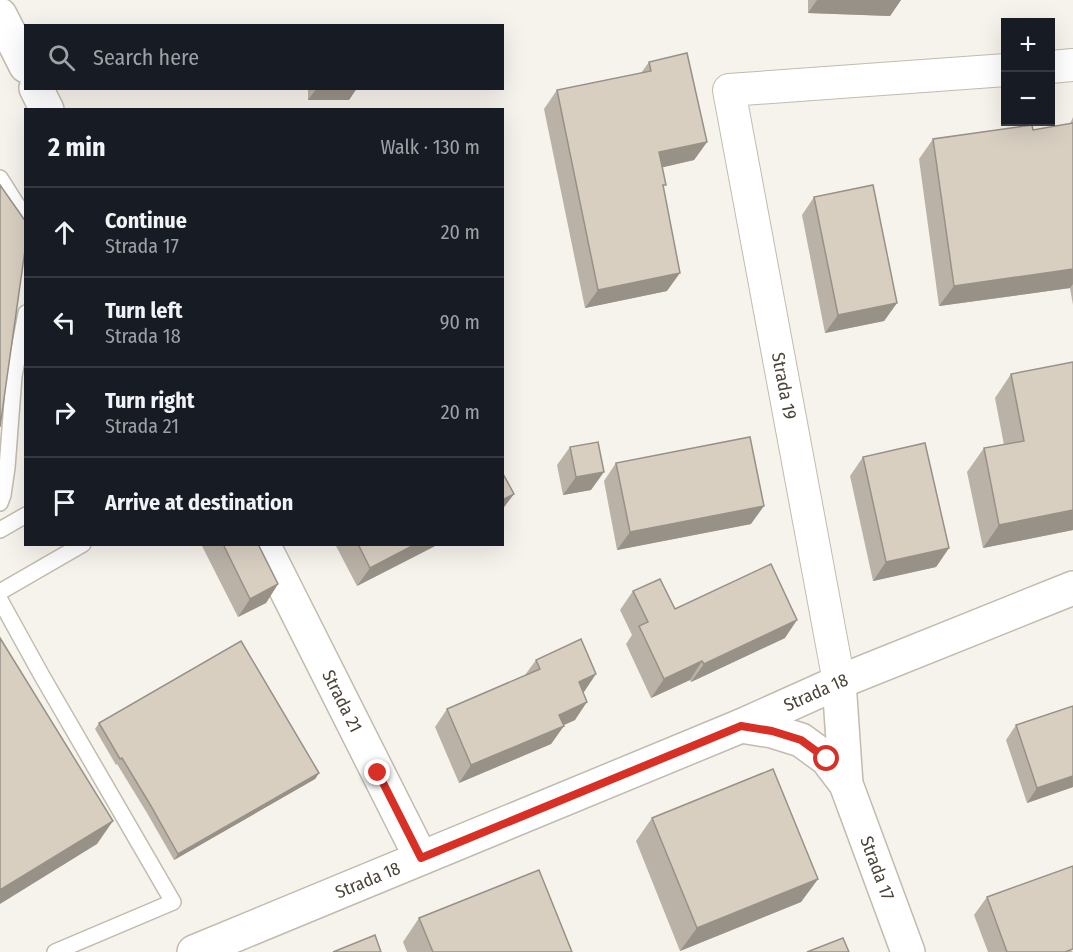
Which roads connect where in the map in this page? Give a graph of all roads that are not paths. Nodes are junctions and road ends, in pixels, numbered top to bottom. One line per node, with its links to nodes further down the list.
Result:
1 (0, 15): 2 (street)
2 (24, 62)
3 (1073, 65): 4 (street)
4 (1055, 67)
5 (1001, 70): 19 (street, Strada 19)
6 (37, 90): 7 (street)
7 (46, 108)
8 (0, 178): 9 (lane)
9 (24, 214)
10 (24, 324): 11 (lane)
11 (0, 502)
12 (24, 516): 13 (lane)
13 (0, 530)
14 (80, 546): 17 (lane)
15 (264, 546): 22 (street, Strada 21)
16 (1073, 589): 19 (street, Strada 18)
17 (0, 592)
18 (0, 600): 23 (lane)
19 (839, 682): 20 (street, Strada 18); 21 (street, Strada 17)
20 (741, 726): 21 (street, Strada 17); 22 (street, Strada 18)
21 (846, 784): 25 (street, Strada 17)
22 (421, 858): 24 (street, Strada 18)
23 (55, 952)
24 (194, 952)
25 (908, 952)

